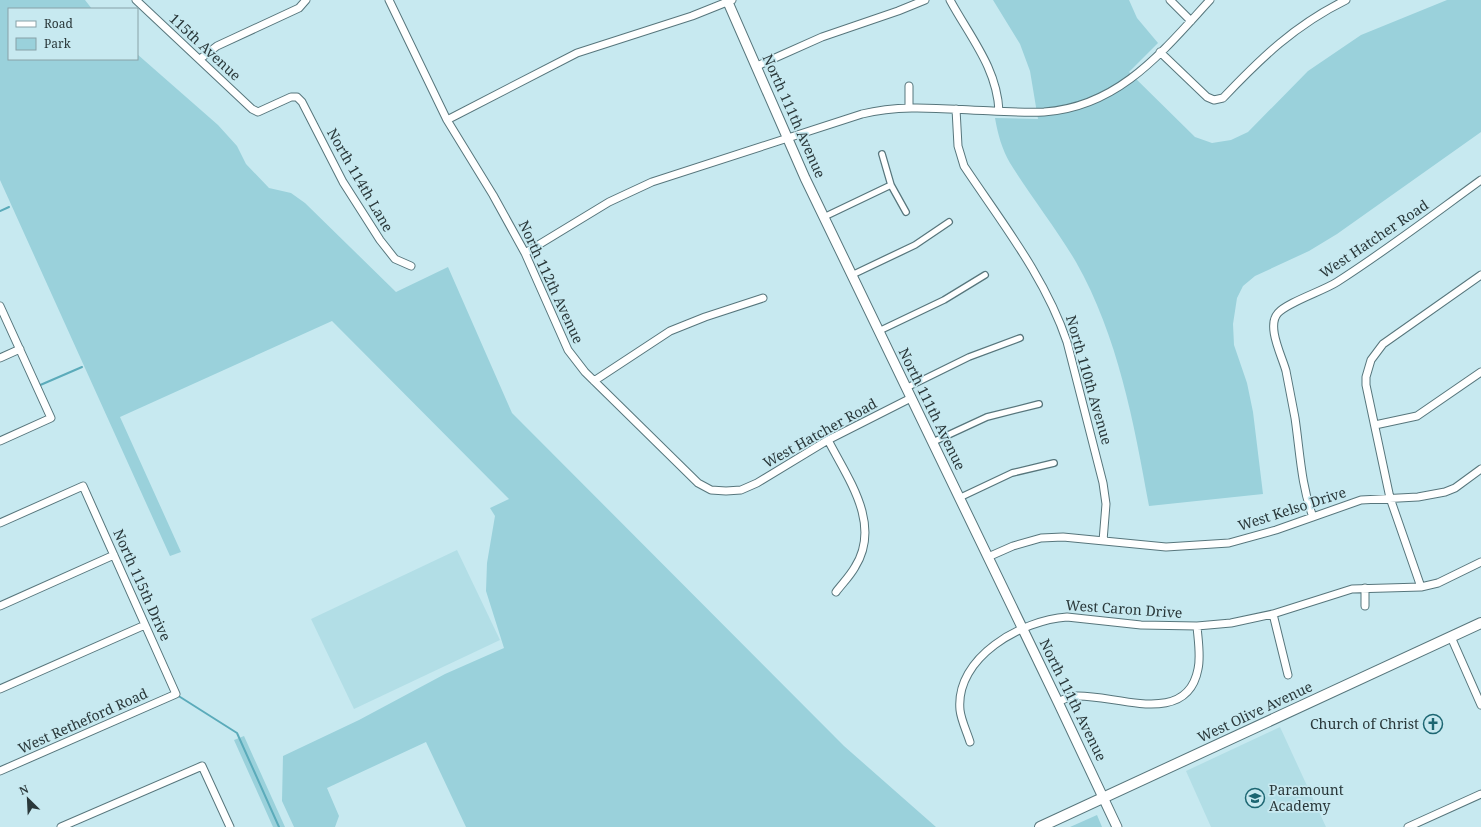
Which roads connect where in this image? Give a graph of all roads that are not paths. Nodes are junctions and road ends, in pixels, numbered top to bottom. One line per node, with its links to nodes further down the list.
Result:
1 (306, 0): 12 (street)
2 (389, 0): 19 (street, North 112th Avenue)
3 (925, 0): 13 (street)
4 (950, 0): 18 (street)
5 (1170, 0): 10 (street)
6 (1210, 0): 10 (street)
7 (1346, 0): 11 (street)
8 (140, 1): 12 (street, 115th Avenue)
9 (729, 1): 13 (street, North 111th Avenue); 19 (street)
10 (1191, 21): 11 (street)
11 (1160, 52): 18 (street)
12 (200, 59): 15 (street, 115th Avenue)
13 (757, 66): 20 (street, North 111th Avenue)
14 (909, 86): 16 (street)
15 (297, 97): 28 (street, North 114th Lane)
16 (909, 108): 17 (street); 20 (street)
17 (956, 109): 18 (street); 54 (street, North 110th Avenue)
18 (999, 111)
19 (447, 120): 27 (street, North 112th Avenue)
20 (787, 138): 25 (street, North 111th Avenue); 27 (street)
21 (882, 154): 23 (street)
22 (1481, 180): 52 (street, West Hatcher Road)
23 (891, 185): 24 (street); 25 (street)
24 (906, 212)
25 (824, 217): 29 (street, North 111th Avenue)
26 (949, 222): 29 (street)
27 (526, 253): 39 (street, North 112th Avenue)
28 (411, 266)
29 (852, 274): 34 (street, North 111th Avenue)
30 (985, 275): 34 (street)
31 (1481, 275): 43 (street)
32 (763, 298): 39 (street)
33 (0, 306): 36 (street)
34 (879, 332): 40 (street, North 111th Avenue)
35 (1020, 338): 40 (street)
36 (20, 349): 37 (street); 45 (street)
37 (0, 358)
38 (1481, 372): 43 (street)
39 (594, 381): 49 (street, North 112th Avenue)
40 (906, 388): 41 (street, North 111th Avenue)
41 (911, 398): 44 (street, West Hatcher Road); 46 (street, North 111th Avenue)
42 (1039, 404): 46 (street)
43 (1376, 425): 51 (street)
44 (828, 440): 49 (street, West Hatcher Road); 60 (street)
45 (0, 441)
46 (933, 442): 50 (street, North 111th Avenue)
47 (1054, 464): 50 (street)
48 (1481, 469): 51 (street, West Kelso Drive)
49 (741, 490)
50 (959, 498): 56 (street, North 111th Avenue)
51 (1390, 498): 52 (street, West Kelso Drive); 58 (street)
52 (1313, 517): 54 (street, West Kelso Drive)
53 (0, 523): 55 (street, North 115th Drive)
54 (1103, 541): 56 (street, West Kelso Drive)
55 (114, 555): 61 (street); 65 (street, North 115th Drive)
56 (988, 557): 67 (street, North 111th Avenue)
57 (1481, 562): 58 (street, West Caron Drive)
58 (1421, 587): 59 (street, West Caron Drive)
59 (1365, 588): 62 (street); 63 (street, West Caron Drive)
60 (836, 592)
61 (0, 606)
62 (1365, 606)
63 (1273, 614): 66 (street, West Caron Drive); 69 (street)
64 (1481, 623): 68 (main road, West Olive Avenue)
65 (145, 625): 70 (street); 71 (street, North 115th Drive)
66 (1197, 626): 67 (street, West Caron Drive); 72 (street)
67 (1023, 630): 72 (street, North 111th Avenue); 74 (street, West Caron Drive)
68 (1451, 637): 73 (street); 77 (main road, West Olive Avenue)
69 (1288, 675)
70 (0, 689)
71 (176, 694): 75 (street, West Retheford Road)
72 (1058, 702): 77 (street, North 111th Avenue)
73 (1481, 705)
74 (970, 742)
75 (0, 771)
76 (1481, 795): 82 (street)
77 (1103, 797): 80 (main road, West Olive Avenue); 81 (street, North 111th Avenue)
78 (61, 827): 79 (street)
79 (230, 827)
80 (1040, 827)
81 (1117, 827)
82 (1408, 827)

